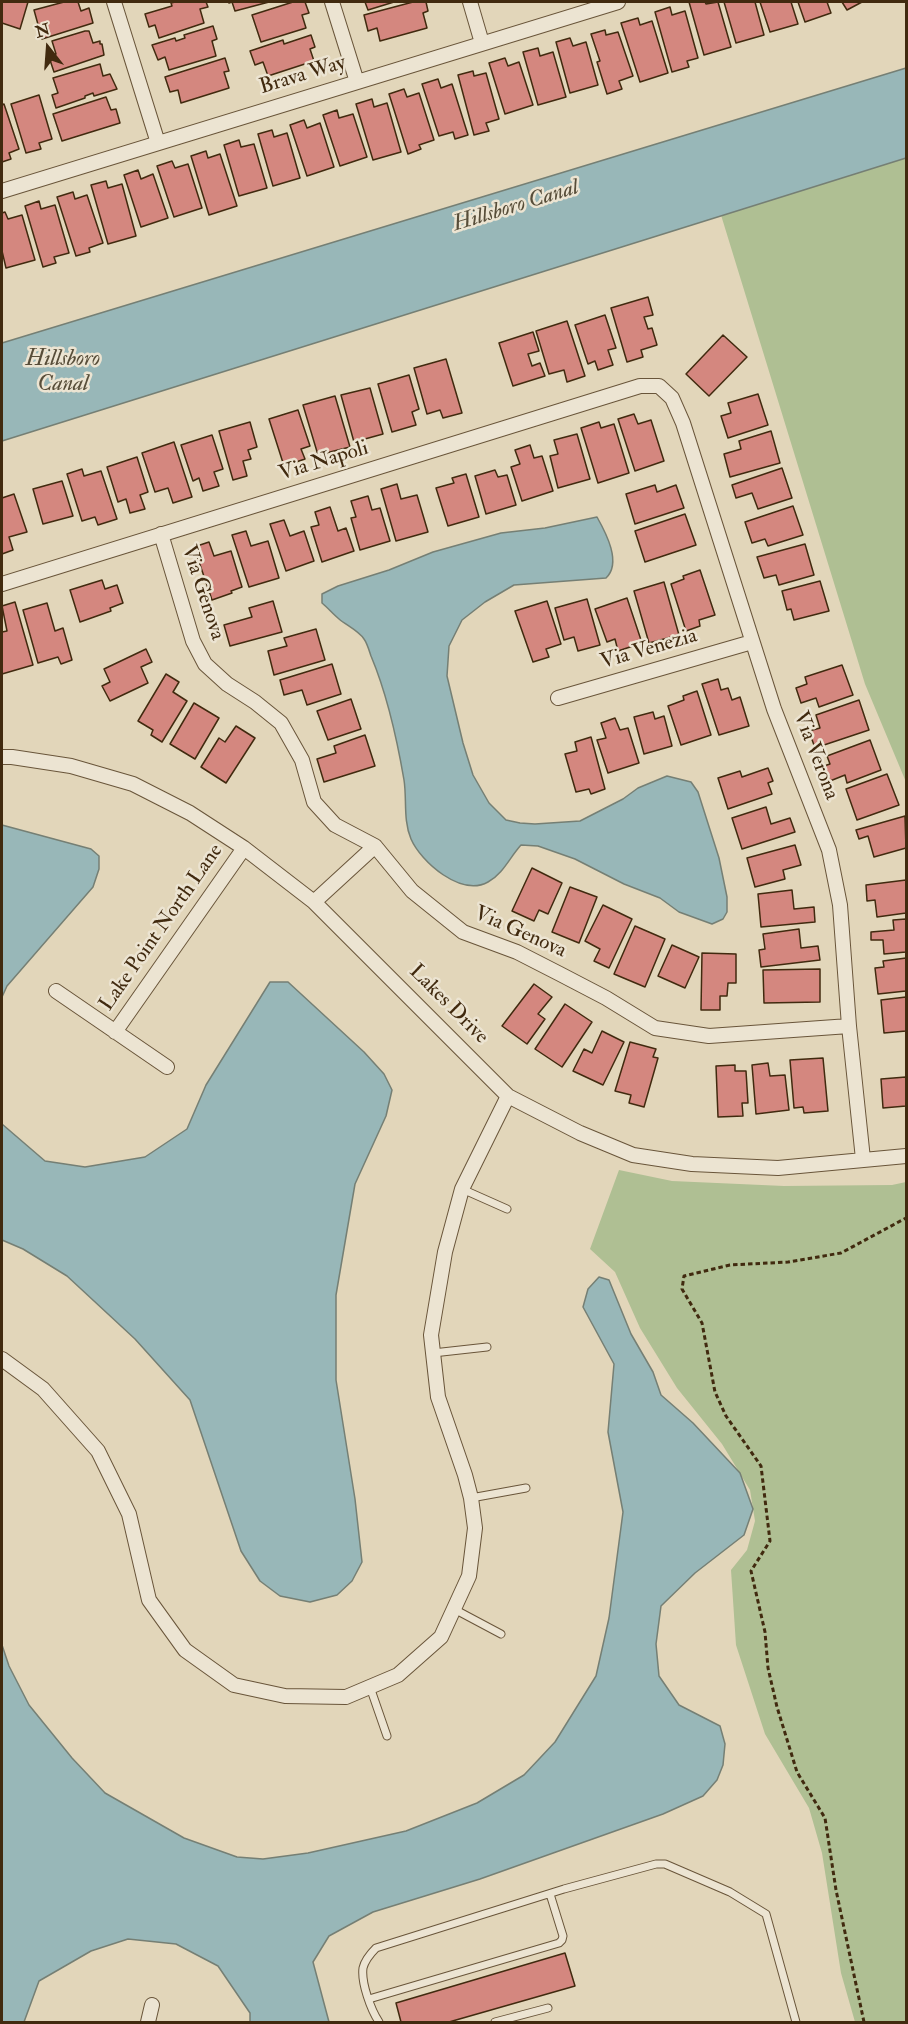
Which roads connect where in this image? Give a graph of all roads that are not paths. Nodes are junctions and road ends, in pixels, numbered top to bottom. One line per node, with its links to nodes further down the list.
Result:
1 (114, 2): 7 (street)
2 (332, 2): 6 (street)
3 (470, 2): 5 (street)
4 (610, 3): 5 (street, Brava Way)
5 (482, 43): 6 (street, Brava Way)
6 (357, 82): 7 (street, Brava Way)
7 (158, 143): 8 (street, Brava Way)
8 (2, 191)
9 (659, 386): 10 (street, Via Napoli); 12 (street, Via Verona)
10 (161, 534): 11 (street, Via Napoli); 15 (street, Via Genova)
11 (2, 584)
12 (752, 642): 13 (street, Via Venezia); 19 (street, Via Verona)
13 (558, 698)
14 (2, 757): 16 (street, Lakes Drive)
15 (375, 846): 17 (street); 19 (street, Via Genova)
16 (244, 848): 17 (street, Lakes Drive); 20 (street, Lake Point North Lane)
17 (314, 902): 22 (street, Lakes Drive)
18 (56, 991): 20 (street)
19 (849, 1026): 24 (street, Via Verona)
20 (115, 1032): 21 (street)
21 (167, 1067)
22 (508, 1096): 24 (street, Lakes Drive); 25 (street)
23 (906, 1155): 24 (street, Lakes Drive)
24 (863, 1159)
25 (462, 1189): 26 (lane); 28 (street)
26 (507, 1209)
27 (487, 1347): 28 (lane)
28 (433, 1353): 31 (street)
29 (2, 1359): 34 (street)
30 (526, 1488): 31 (lane)
31 (471, 1498): 32 (street)
32 (454, 1609): 33 (lane); 34 (street)
33 (501, 1634)
34 (370, 1687): 35 (lane)
35 (387, 1736)
36 (550, 1894): 37 (lane); 37 (lane); 43 (lane)
37 (369, 1999): 41 (lane)
38 (152, 2005): 40 (street)
39 (548, 2008): 42 (lane)
40 (148, 2022)
41 (379, 2022)
42 (495, 2022)
43 (796, 2022)

